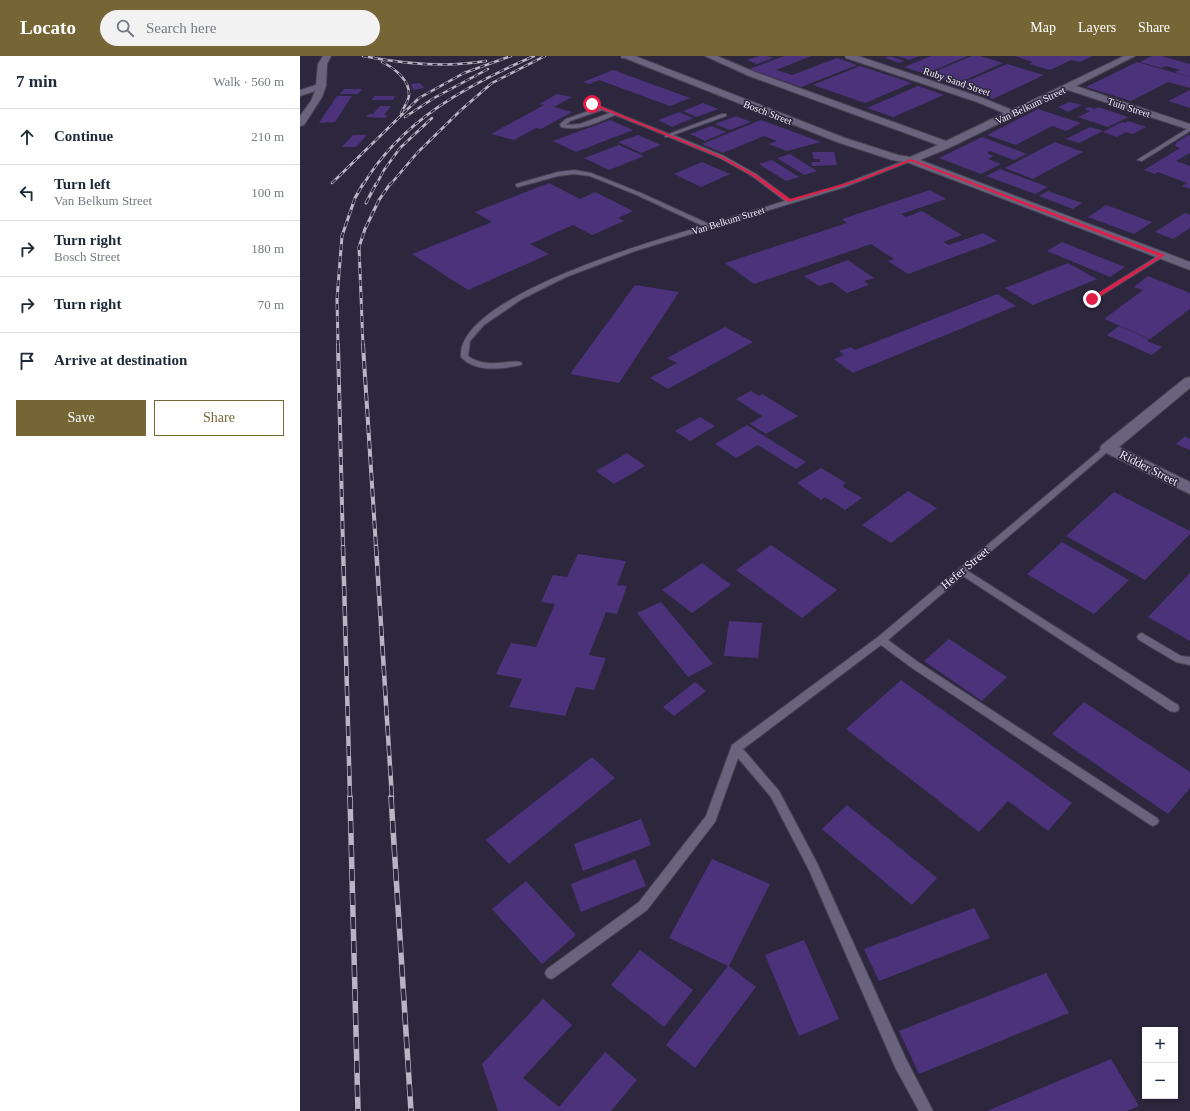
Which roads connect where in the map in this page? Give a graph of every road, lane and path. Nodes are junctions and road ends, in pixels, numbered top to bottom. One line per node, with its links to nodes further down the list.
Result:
1 (327, 56): 7 (street)
2 (630, 56): 19 (street, Bosch Street)
3 (648, 56): 19 (street, Bosch Street)
4 (708, 56): 18 (street)
5 (849, 56): 13 (street, Ruby Sand Street)
6 (1131, 56): 8 (street, Van Belkum Street)
7 (321, 86): 9 (street); 15 (street)
8 (1068, 87): 13 (street, Van Belkum Street); 16 (street, Tuin Street)
9 (300, 93)
10 (592, 104): 11 (lane)
11 (602, 108): 12 (lane); 12 (lane)
12 (614, 113): 17 (lane)
13 (1012, 113): 18 (street, Van Belkum Street)
14 (724, 115): 17 (lane)
15 (300, 123)
16 (1190, 128): 20 (lane)
17 (668, 136): 22 (lane)
18 (948, 145): 19 (street, Van Belkum Street)
19 (911, 160): 22 (lane, Van Belkum Street); 24 (street, Bosch Street)
20 (1140, 160)
21 (518, 185): 23 (lane)
22 (790, 201): 23 (lane, Van Belkum Street)
23 (708, 226): 27 (lane, Van Belkum Street)
24 (1163, 255): 25 (street, Bosch Street); 26 (lane)
25 (1190, 266)
26 (1092, 299)
27 (518, 363)
28 (1190, 382): 29 (street, Hefer Street)
29 (1108, 448): 30 (street, Ridder Street); 31 (lane, Hefer Street)
30 (1190, 489)
31 (962, 571): 33 (lane, Hefer Street); 35 (lane)
32 (1142, 638): 34 (lane)
33 (881, 640): 36 (lane, Hefer Street); 37 (lane)
34 (1190, 661)
35 (1174, 708)
36 (736, 748): 38 (lane); 39 (lane)
37 (1153, 821)
38 (551, 973)
39 (926, 1111)

